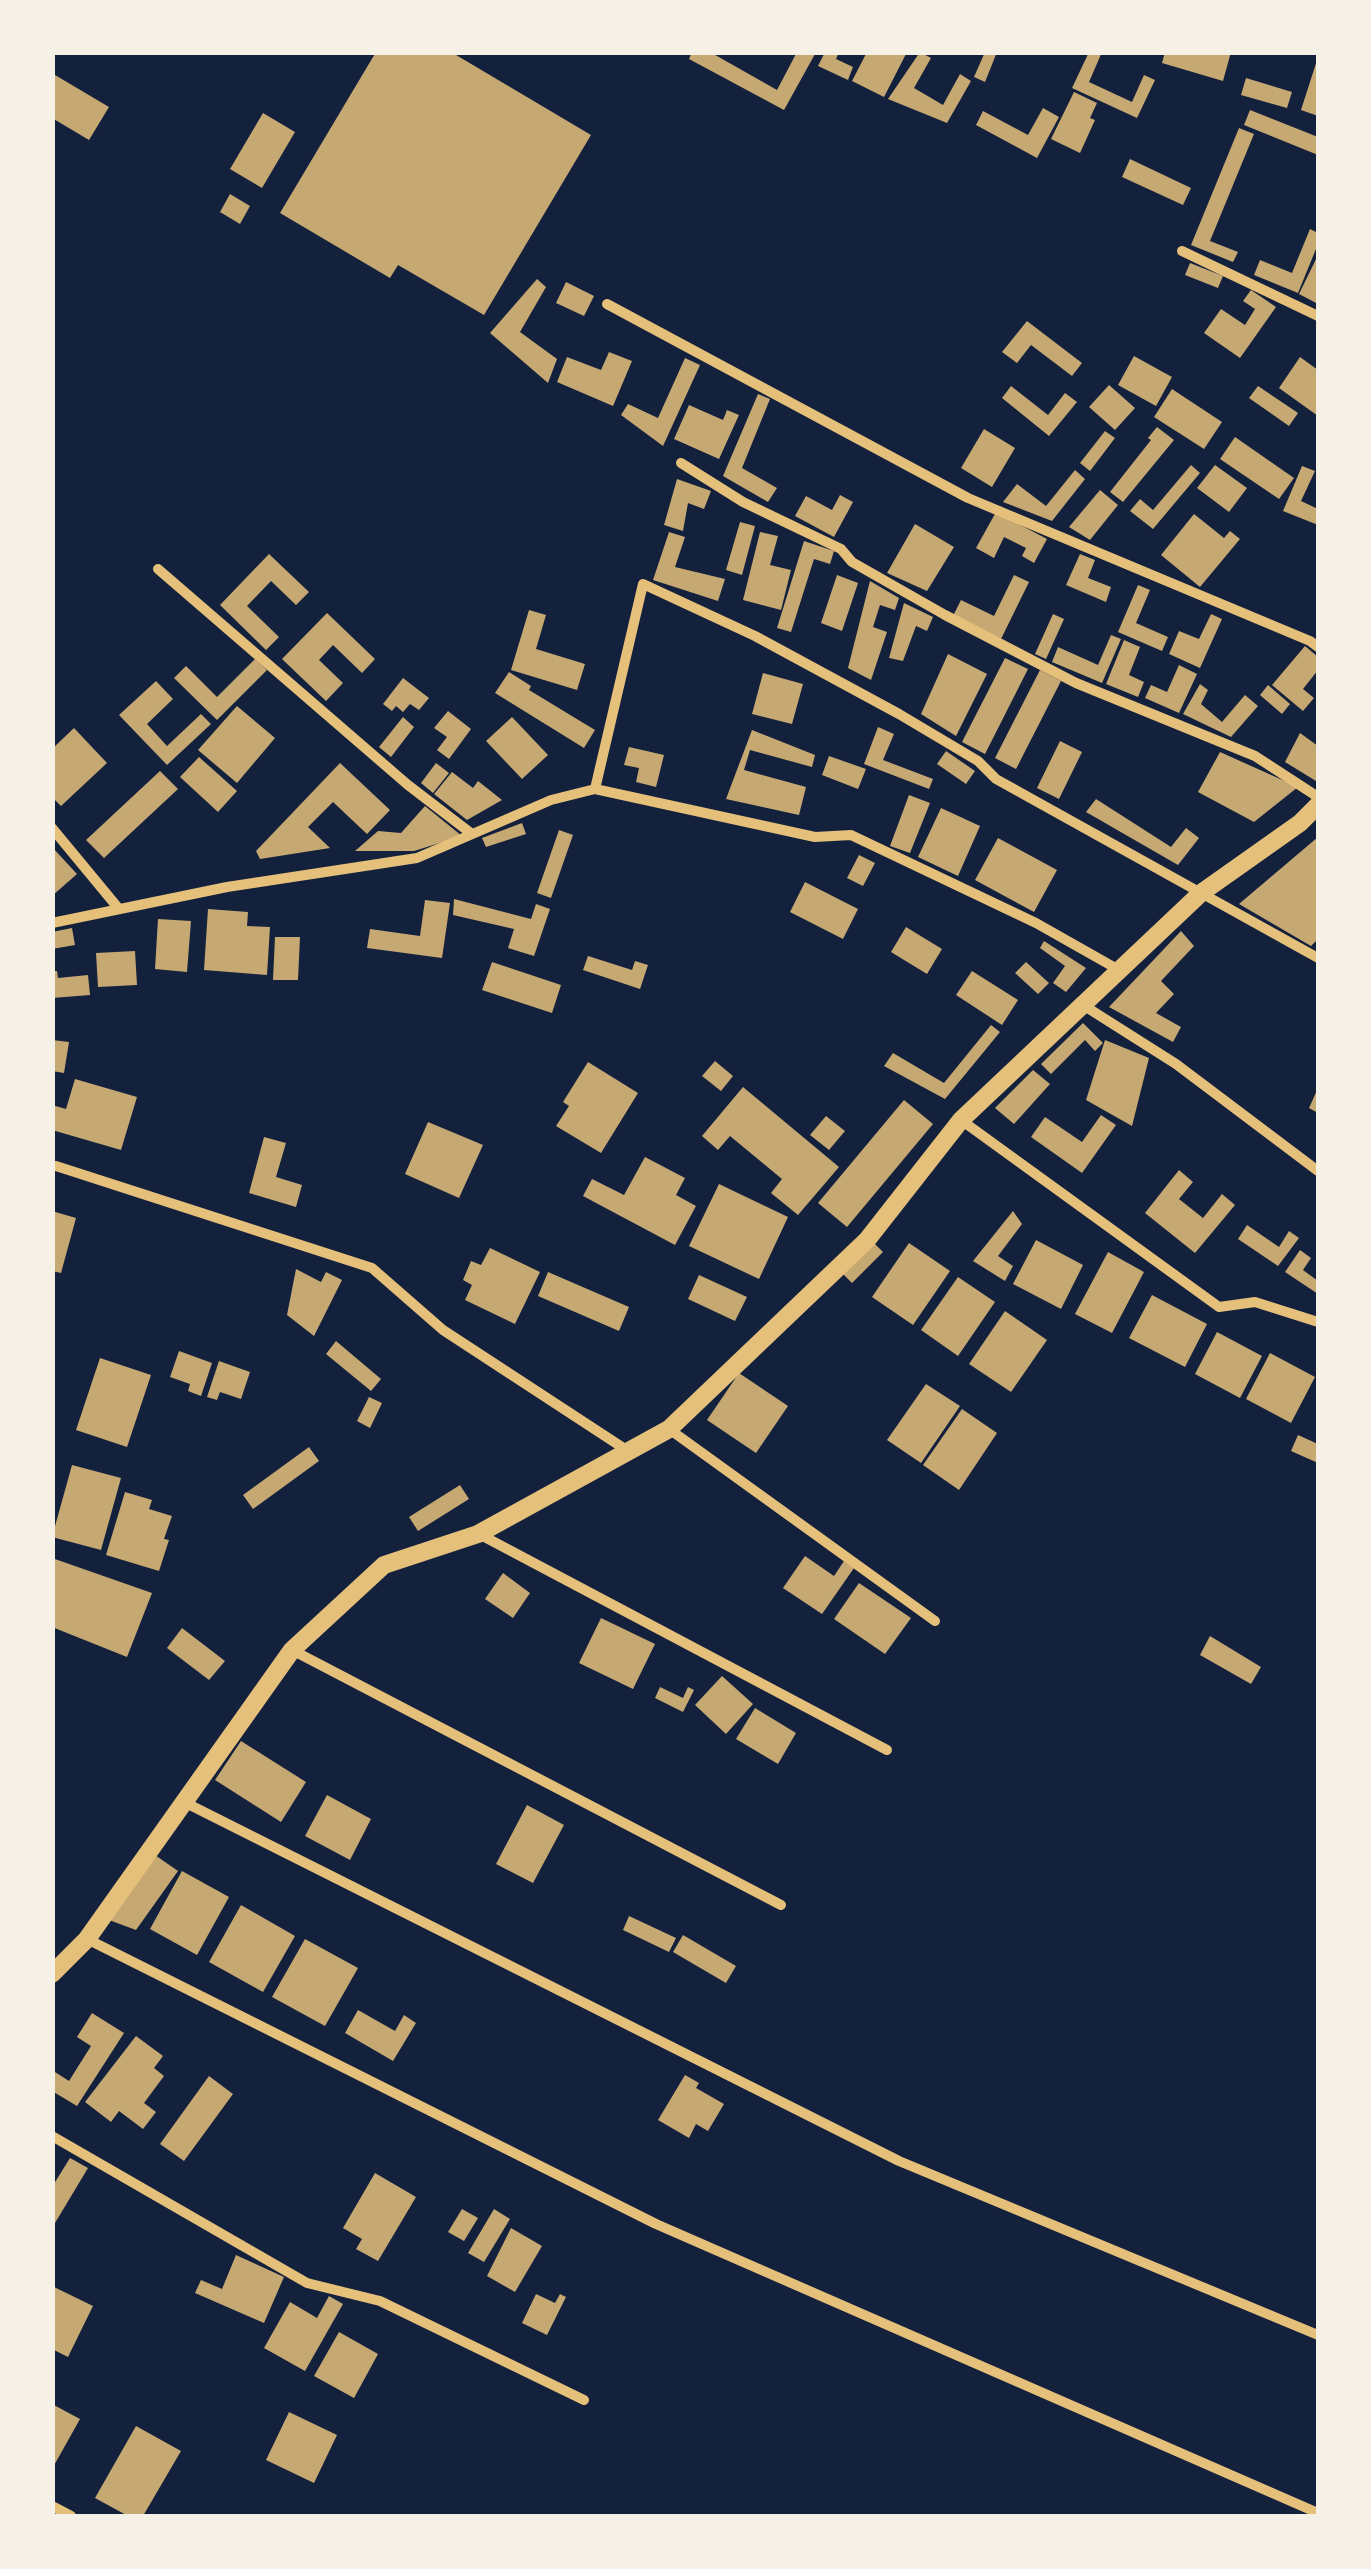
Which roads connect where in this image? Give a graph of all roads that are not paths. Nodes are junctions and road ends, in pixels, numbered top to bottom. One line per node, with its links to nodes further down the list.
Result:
1 (1182, 252): 3 (street)
2 (607, 304): 6 (street)
3 (1318, 316)
4 (681, 462): 8 (street)
5 (158, 569): 11 (street)
6 (1318, 647)
7 (595, 789): 11 (street); 12 (street); 16 (street)
8 (1318, 797)
9 (1318, 805): 12 (street)
10 (52, 828): 13 (street)
11 (472, 834): 13 (street)
12 (1201, 893): 15 (street); 16 (street)
13 (118, 910): 14 (street)
14 (52, 923)
15 (1318, 958)
16 (1119, 970): 17 (street)
17 (1083, 1005): 18 (street); 20 (street)
18 (961, 1120): 21 (street); 22 (street)
19 (56, 1166): 23 (street)
20 (1318, 1171)
21 (1318, 1322)
22 (669, 1429): 23 (street); 25 (street)
23 (628, 1451): 24 (street)
24 (478, 1534): 26 (street); 27 (street)
25 (935, 1622)
26 (292, 1650): 28 (street); 29 (street)
27 (887, 1750)
28 (184, 1802): 30 (street); 33 (street)
29 (781, 1904)
30 (87, 1939): 31 (street); 36 (street)
31 (52, 1974)
32 (52, 2136): 34 (street)
33 (1318, 2335)
34 (584, 2400)
35 (52, 2506): 37 (street)
36 (1318, 2513)
37 (71, 2516)

